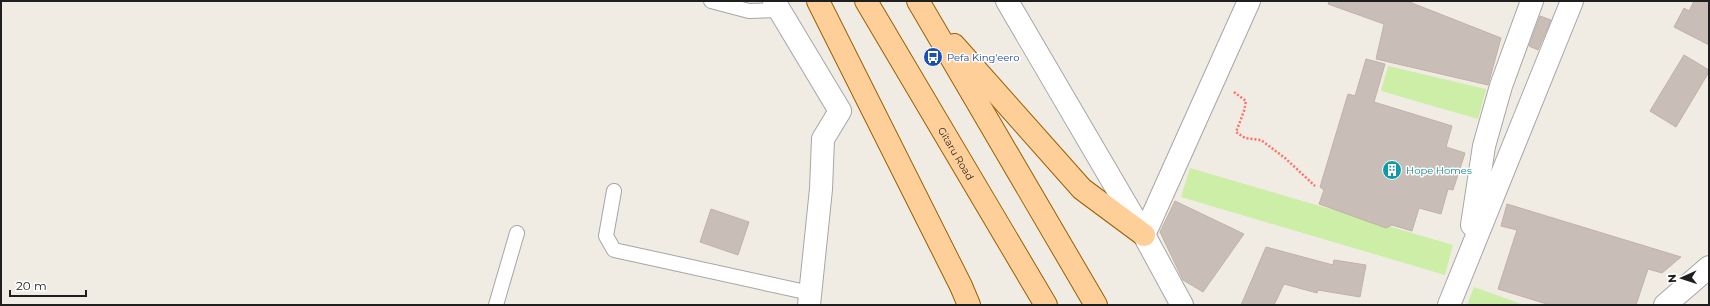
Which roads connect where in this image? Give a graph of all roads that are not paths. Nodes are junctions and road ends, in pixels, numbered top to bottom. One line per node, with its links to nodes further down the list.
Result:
1 (711, 1): 8 (lane)
2 (818, 1): 17 (main road)
3 (866, 1): 18 (main road, Gitaru Road)
4 (1007, 1): 12 (street)
5 (1249, 1): 12 (street)
6 (1532, 1): 13 (street)
7 (1572, 1): 13 (street)
8 (777, 5): 15 (street)
9 (920, 5): 12 (main road); 19 (main road)
10 (614, 191): 15 (lane)
11 (517, 233): 16 (lane)
12 (1144, 235): 20 (street)
13 (1465, 265): 21 (street)
14 (1709, 267): 22 (street)
15 (810, 299)
16 (496, 305)
17 (969, 305)
18 (1046, 305)
19 (1096, 305)
20 (1182, 305)
21 (1449, 305)
22 (1665, 305)

